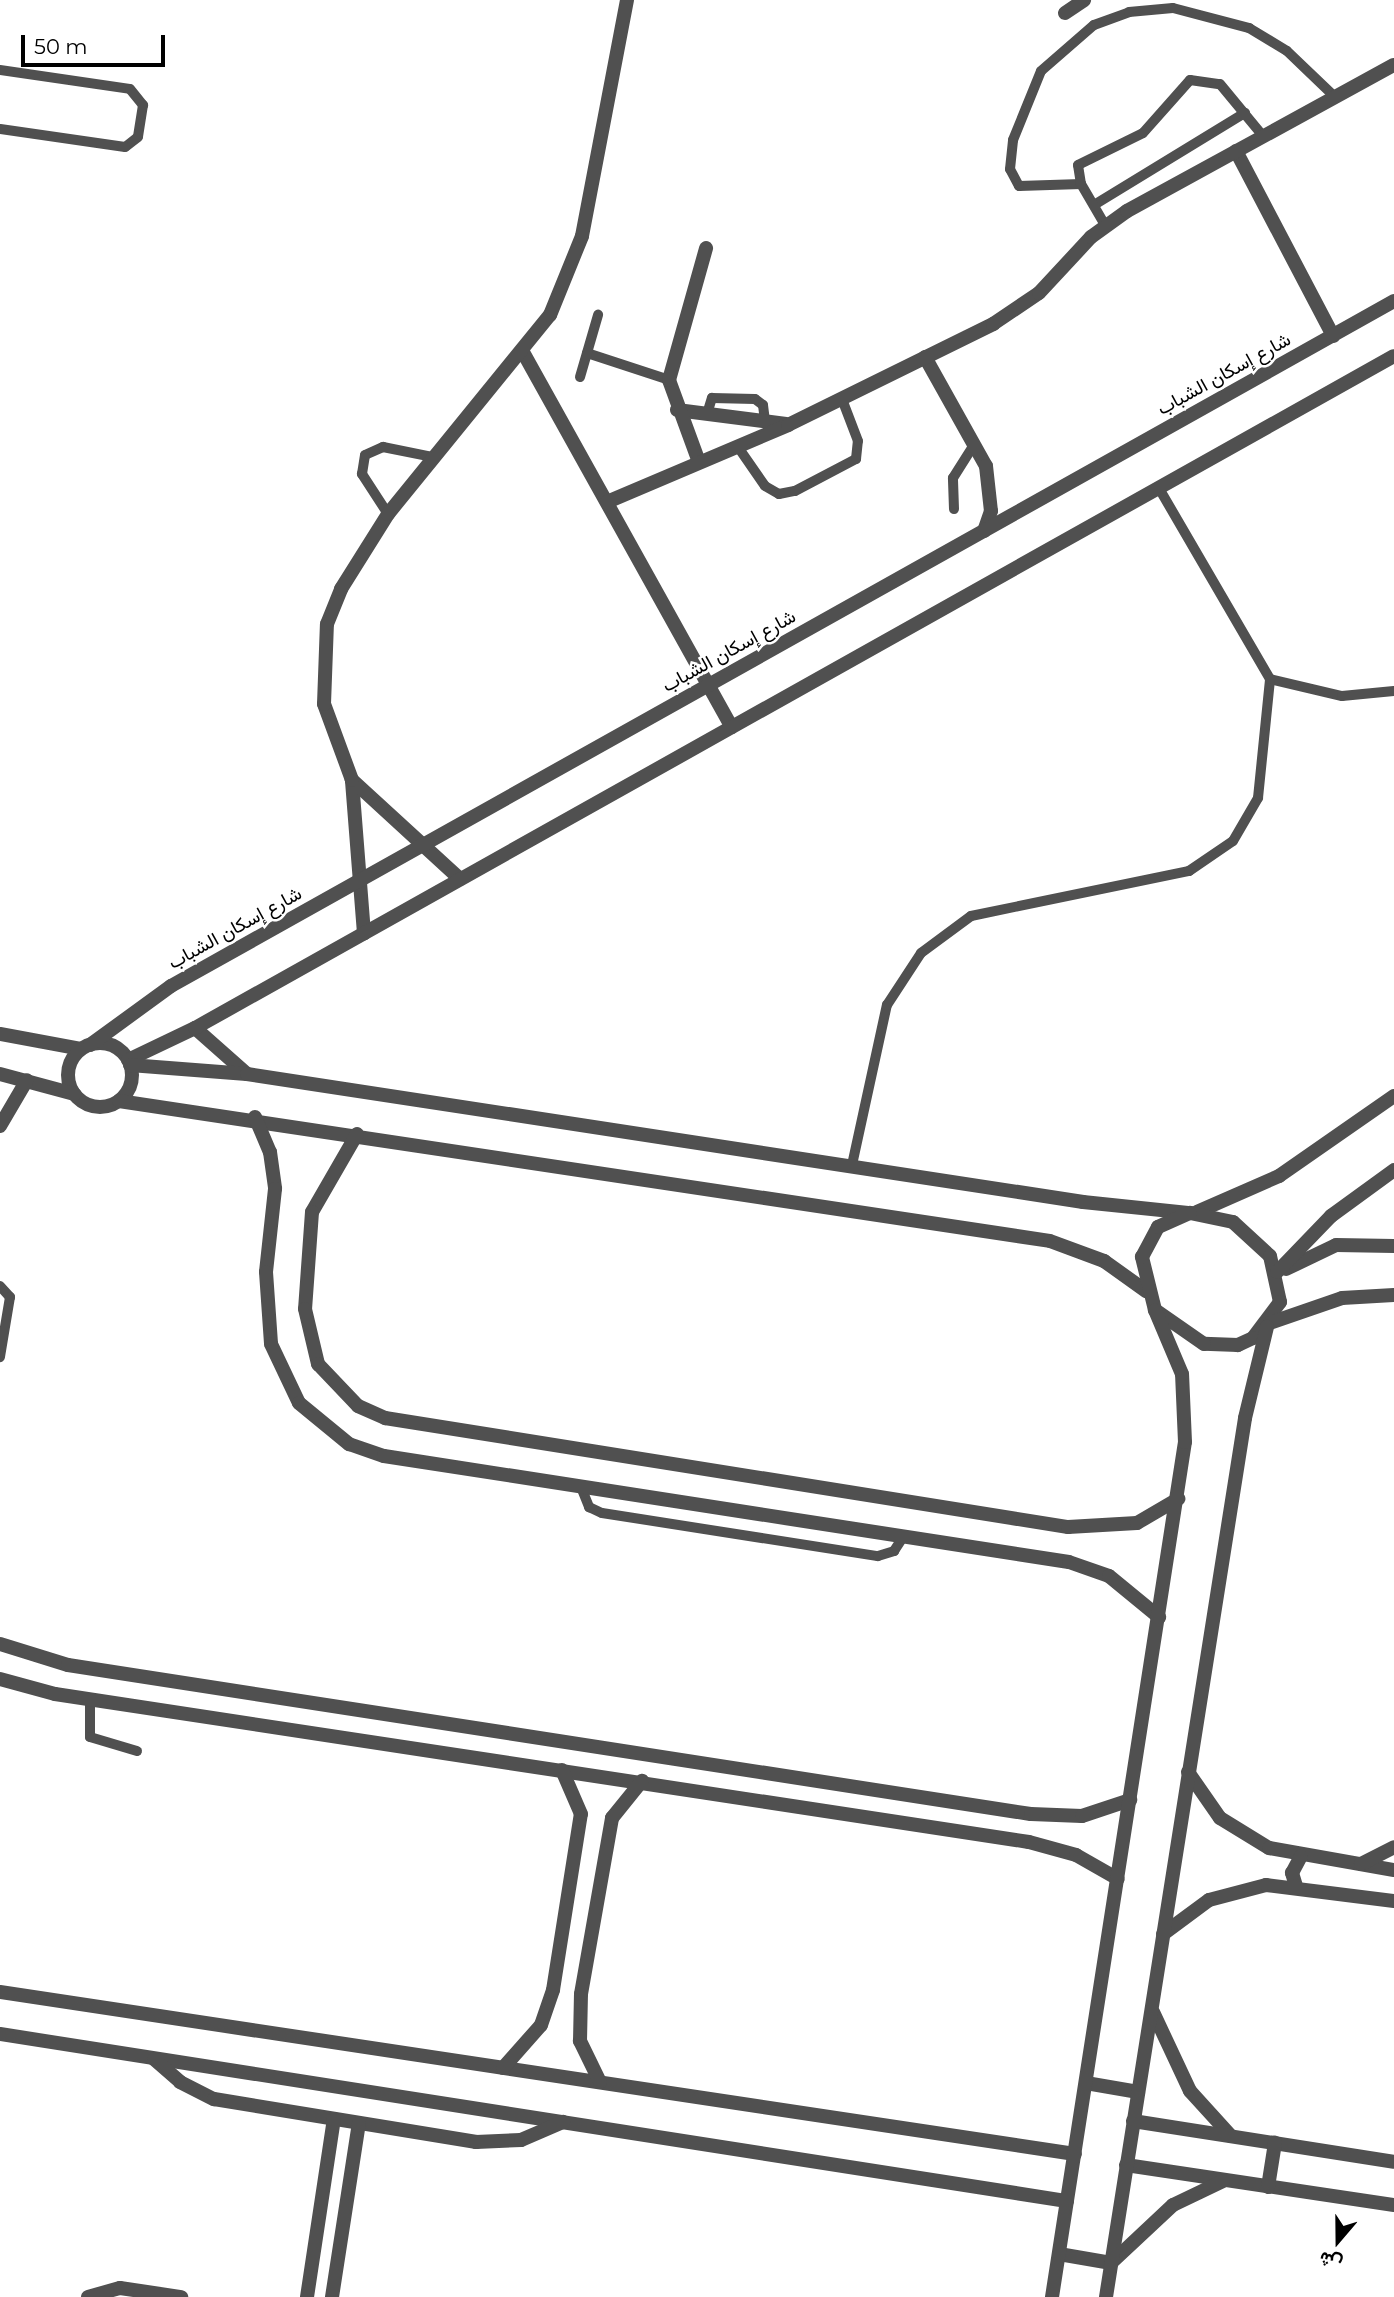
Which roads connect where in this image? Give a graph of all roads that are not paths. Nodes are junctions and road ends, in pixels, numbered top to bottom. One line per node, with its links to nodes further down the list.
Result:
1 (627, 0): 19 (street)
2 (1084, 0): 3 (street)
3 (1065, 13)
4 (1394, 65): 6 (street)
5 (0, 70): 8 (lane)
6 (1335, 97): 9 (street); 11 (lane)
7 (1245, 113): 9 (lane); 11 (lane); 12 (lane)
8 (0, 129)
9 (1263, 136): 10 (street)
10 (1236, 151): 13 (street); 17 (street)
11 (1081, 184): 12 (lane)
12 (1094, 205): 13 (lane)
13 (1105, 225): 21 (street)
14 (706, 247): 23 (street)
15 (1394, 301): 17 (street, شارع إسكان الشباب)
16 (598, 315): 18 (lane)
17 (1333, 335): 37 (street, شارع إسكان الشباب)
18 (587, 353): 22 (lane); 23 (lane)
19 (524, 354): 31 (street); 34 (street)
20 (1394, 356): 33 (street)
21 (925, 357): 24 (street); 29 (street)
22 (580, 377)
23 (669, 380): 25 (street)
24 (842, 399): 28 (street); 30 (lane)
25 (677, 410): 26 (street); 32 (street)
26 (707, 414): 27 (street); 27 (lane)
27 (765, 422): 28 (street)
28 (788, 425): 30 (street)
29 (975, 443): 35 (lane); 37 (street)
30 (738, 447): 32 (street)
31 (432, 457): 36 (street); 36 (lane)
32 (699, 462): 34 (street)
33 (1159, 488): 38 (lane); 41 (street)
34 (607, 502): 39 (street)
35 (954, 509)
36 (388, 514): 42 (street)
37 (984, 531): 39 (street, شارع إسكان الشباب)
38 (1270, 679): 40 (lane); 60 (lane)
39 (708, 685): 41 (street); 43 (street, شارع إسكان الشباب)
40 (1394, 691)
41 (732, 727): 45 (street)
42 (352, 780): 43 (street); 44 (street)
43 (420, 846): 44 (street, شارع إسكان الشباب); 45 (street)
44 (362, 879): 46 (street); 49 (street, شارع إسكان الشباب)
45 (460, 879): 46 (street)
46 (364, 933): 47 (street)
47 (195, 1028): 50 (street); 52 (street)
48 (0, 1034): 49 (street)
49 (85, 1047): 50 (street); 54 (street)
50 (129, 1063): 52 (street); 56 (street)
51 (0, 1074): 53 (street)
52 (247, 1074): 60 (street)
53 (27, 1080): 54 (street); 58 (street)
54 (74, 1094): 56 (street)
55 (1394, 1096): 62 (street)
56 (119, 1101): 57 (street)
57 (255, 1117): 59 (street); 71 (street)
58 (0, 1126)
59 (356, 1134): 66 (street); 72 (street)
60 (852, 1165): 62 (street)
61 (1394, 1170): 64 (street)
62 (1193, 1213): 64 (street); 66 (street)
63 (1394, 1247): 64 (street)
64 (1277, 1273): 69 (street)
65 (0, 1286): 70 (lane)
66 (1146, 1291): 68 (street)
67 (1394, 1295): 69 (street)
68 (1155, 1310): 69 (street); 72 (street)
69 (1268, 1325): 80 (street)
70 (0, 1357)
71 (581, 1487): 73 (street); 73 (lane)
72 (1178, 1499): 74 (street)
73 (903, 1537): 74 (street)
74 (1159, 1617): 82 (street)
75 (0, 1644): 82 (street)
76 (0, 1679): 77 (street)
77 (90, 1699): 78 (lane); 79 (street)
78 (136, 1751)
79 (562, 1770): 81 (street); 95 (street)
80 (1188, 1772): 84 (street); 90 (street)
81 (642, 1781): 87 (street); 96 (street)
82 (1130, 1800): 87 (street)
83 (1394, 1847): 85 (street)
84 (1301, 1856): 85 (street); 88 (street)
85 (1360, 1865): 86 (street)
86 (1394, 1870)
87 (1118, 1879): 97 (street)
88 (1296, 1886): 89 (street); 90 (street)
89 (1394, 1901)
90 (1163, 1934): 92 (street)
91 (0, 1992): 95 (street)
92 (1151, 2008): 98 (street); 103 (street)
93 (0, 2034): 94 (street)
94 (153, 2058): 99 (street); 101 (street)
95 (503, 2068): 96 (street)
96 (600, 2082): 105 (street)
97 (1086, 2083): 98 (street); 105 (street)
98 (1138, 2092): 100 (street)
99 (334, 2119): 102 (street); 116 (street)
100 (1133, 2121): 103 (street); 107 (street)
101 (563, 2122): 102 (street); 110 (street)
102 (359, 2123): 117 (street)
103 (1231, 2136): 104 (street)
104 (1275, 2143): 106 (street); 109 (street)
105 (1075, 2154): 110 (street)
106 (1394, 2161)
107 (1126, 2165): 108 (street); 113 (street)
108 (1224, 2180): 109 (street); 113 (street)
109 (1268, 2187): 111 (street)
110 (1067, 2201): 112 (street)
111 (1394, 2205)
112 (1059, 2253): 113 (street); 118 (street)
113 (1111, 2263): 119 (street)
114 (88, 2297): 115 (street)
115 (181, 2297)
116 (307, 2297)
117 (332, 2297)
118 (1052, 2297)
119 (1106, 2297)

